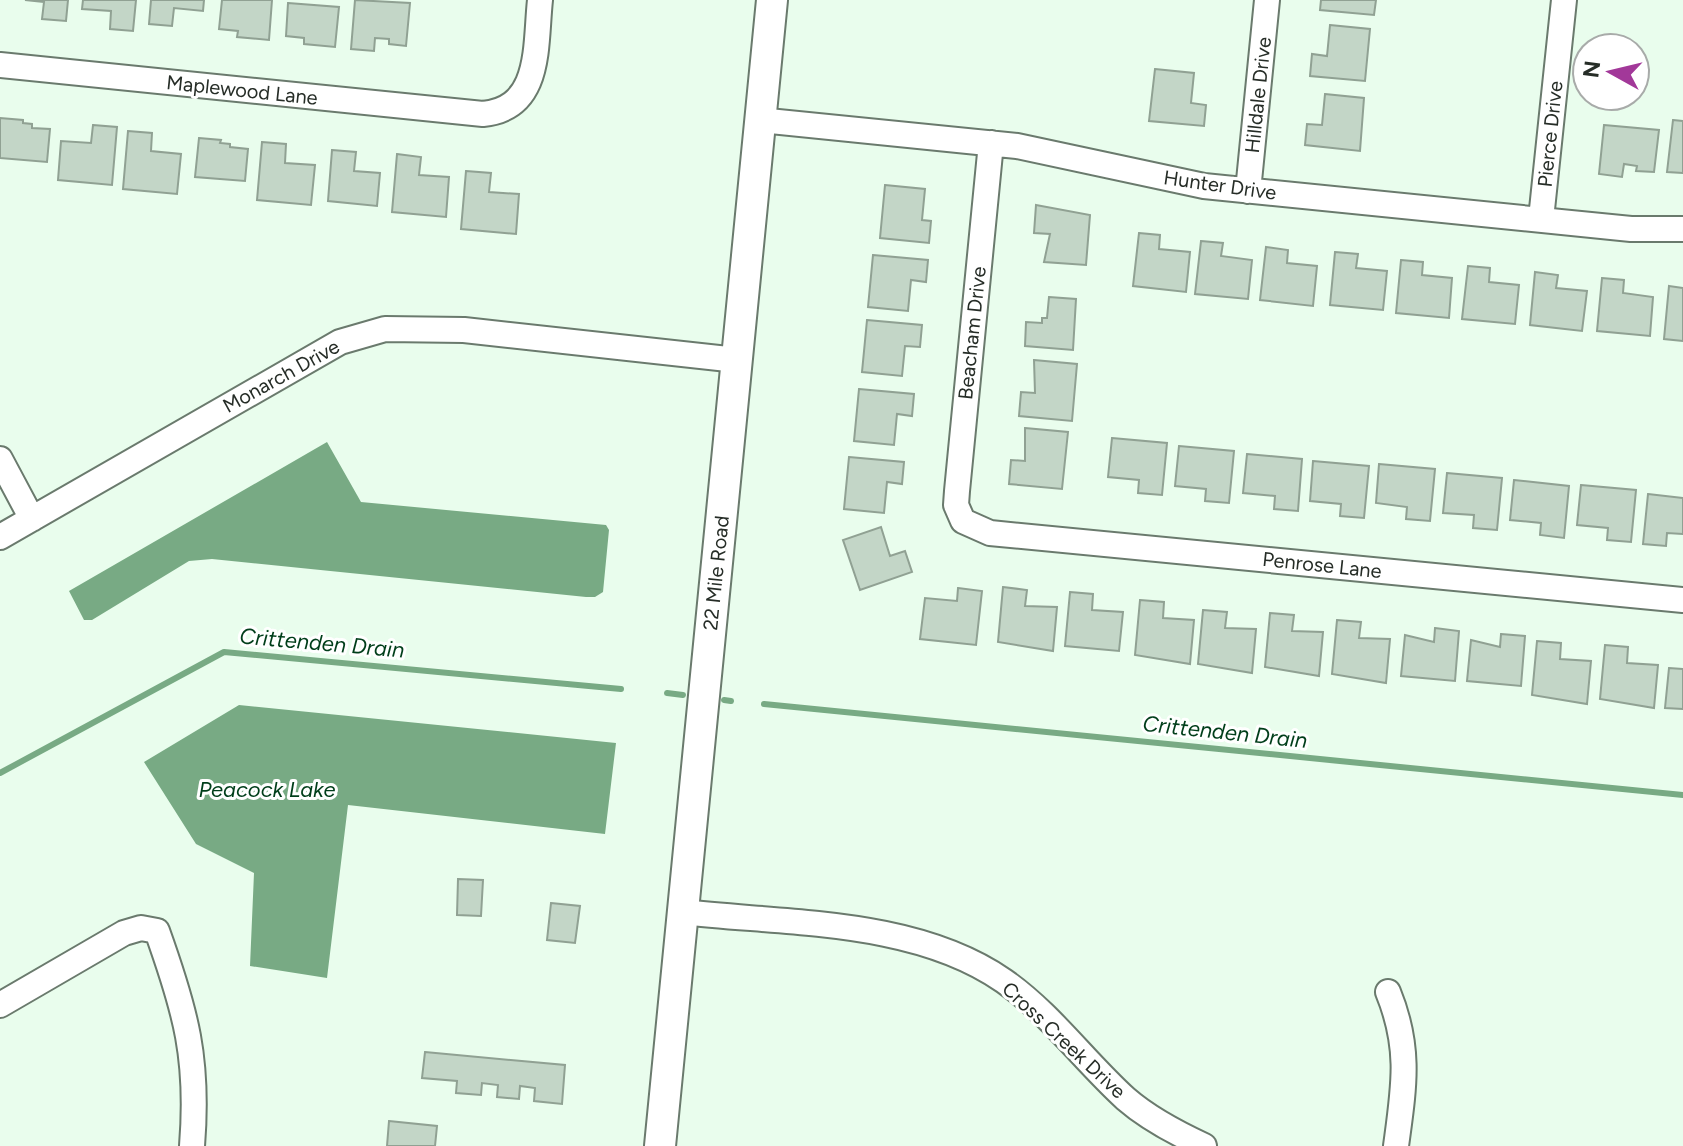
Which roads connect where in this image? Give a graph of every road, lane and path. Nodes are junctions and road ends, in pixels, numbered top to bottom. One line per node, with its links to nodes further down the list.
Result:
1 (540, 0): 5 (street, Maplewood Lane)
2 (772, 0): 6 (street, 22 Mile Road)
3 (1267, 0): 8 (street, Hilldale Drive)
4 (1564, 0): 9 (street, Pierce Drive)
5 (0, 65)
6 (760, 120): 7 (street, Hunter Drive); 11 (street, 22 Mile Road)
7 (991, 143): 8 (street, Hunter Drive); 14 (street, Beacham Drive)
8 (1248, 191): 9 (street, Hunter Drive)
9 (1541, 219): 10 (street, Hunter Drive)
10 (1683, 229)
11 (737, 360): 13 (street, Monarch Drive); 17 (street, 22 Mile Road)
12 (0, 459): 13 (street)
13 (32, 519): 15 (street, Monarch Drive)
14 (963, 521): 16 (street, Penrose Lane)
15 (0, 537)
16 (1683, 600)
17 (682, 912): 21 (street, 22 Mile Road); 22 (street, Cross Creek Drive)
18 (1388, 992): 23 (street)
19 (0, 1005): 20 (street)
20 (192, 1146)
21 (660, 1146)
22 (1204, 1146)
23 (1396, 1146)

